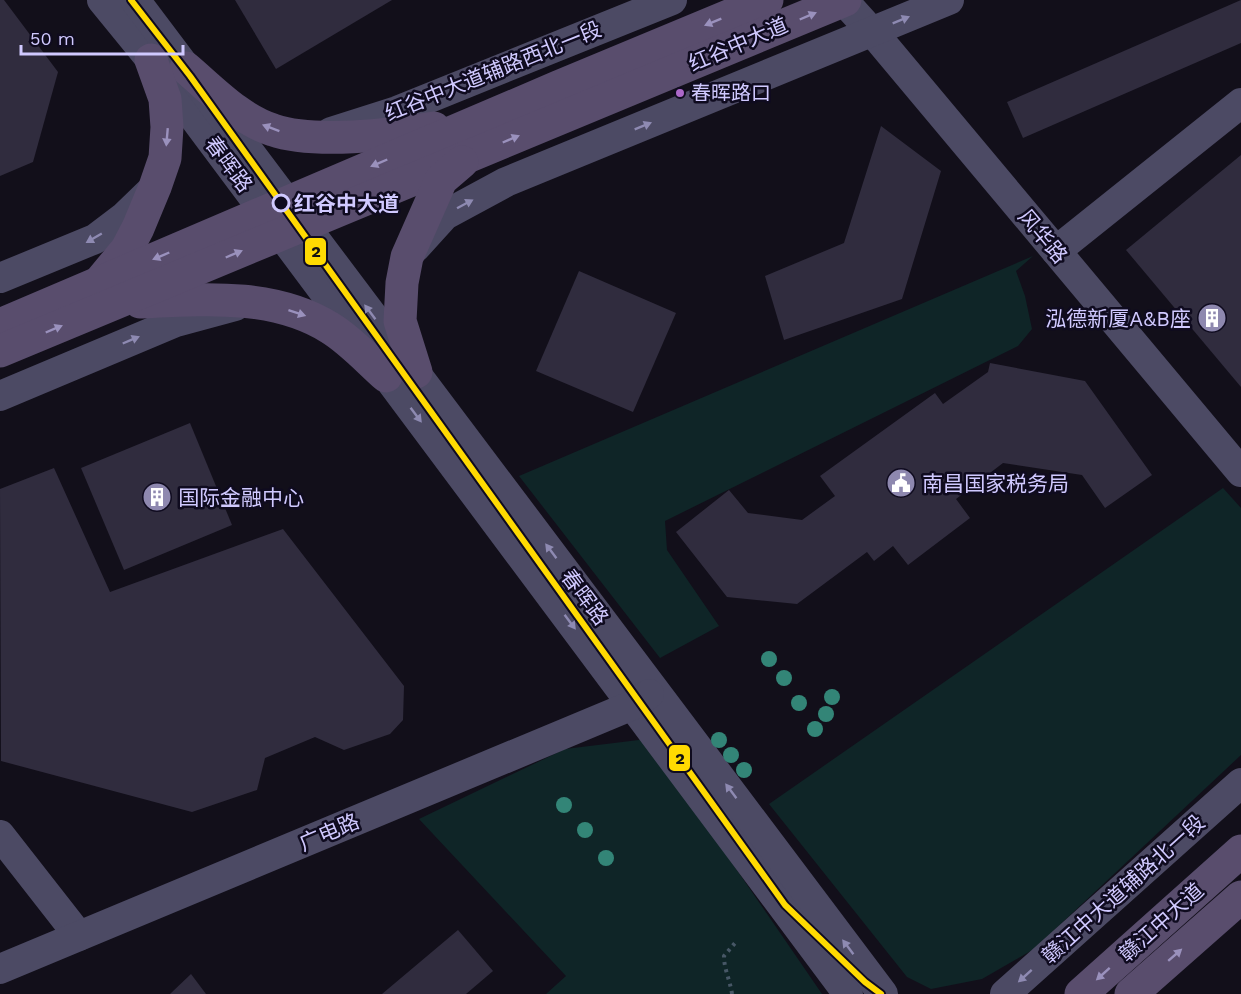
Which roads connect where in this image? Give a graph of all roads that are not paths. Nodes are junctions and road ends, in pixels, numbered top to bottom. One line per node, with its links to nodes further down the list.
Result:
1 (102, 0): 8 (street, 春晖路)
2 (135, 0): 9 (street, 春晖路)
3 (672, 0): 12 (street, 红谷中大道辅路西北一段)
4 (767, 0): 11 (main road, 红谷中大道, one-way to 11)
5 (844, 0): 7 (street, 风华路); 13 (main road, 红谷中大道, one-way to 5)
6 (949, 0): 7 (street, one-way to 6)
7 (872, 32): 16 (street, 风华路); 17 (street, one-way to 7)
8 (151, 60): 14 (main road, one-way to 14); 15 (street, 春晖路)
9 (186, 68): 12 (main road, one-way to 9); 15 (street, 春晖路)
10 (1241, 103): 16 (street)
11 (475, 122): 12 (main road); 15 (main road, 红谷中大道, one-way to 15)
12 (312, 138)
13 (469, 156): 15 (main road, 红谷中大道); 17 (main road)
14 (155, 187): 18 (street, one-way to 18); 19 (main road)
15 (284, 218): 19 (main road, 红谷中大道); 23 (street, 春晖路)
16 (1056, 251): 25 (street, 风华路)
17 (407, 257): 23 (main road)
18 (0, 278)
19 (106, 293): 20 (main road); 21 (main road, 红谷中大道); 22 (main road, 红谷中大道, one-way to 19)
20 (252, 302): 23 (main road, one-way to 23); 24 (street, one-way to 20)
21 (0, 325)
22 (0, 351)
23 (401, 374): 26 (street, 春晖路)
24 (0, 396)
25 (1241, 472)
26 (644, 698): 31 (street, 广电路); 33 (street, 春晖路)
27 (1241, 783): 34 (street, 赣江中大道辅路北一段, one-way to 34)
28 (0, 835): 31 (street)
29 (1241, 851): 35 (main road, 赣江中大道, one-way to 35)
30 (1241, 897): 36 (main road, 赣江中大道, one-way to 30)
31 (79, 936): 32 (street, 广电路)
32 (0, 969)
33 (875, 991)
34 (1005, 994)
35 (1081, 994)
36 (1131, 994)

